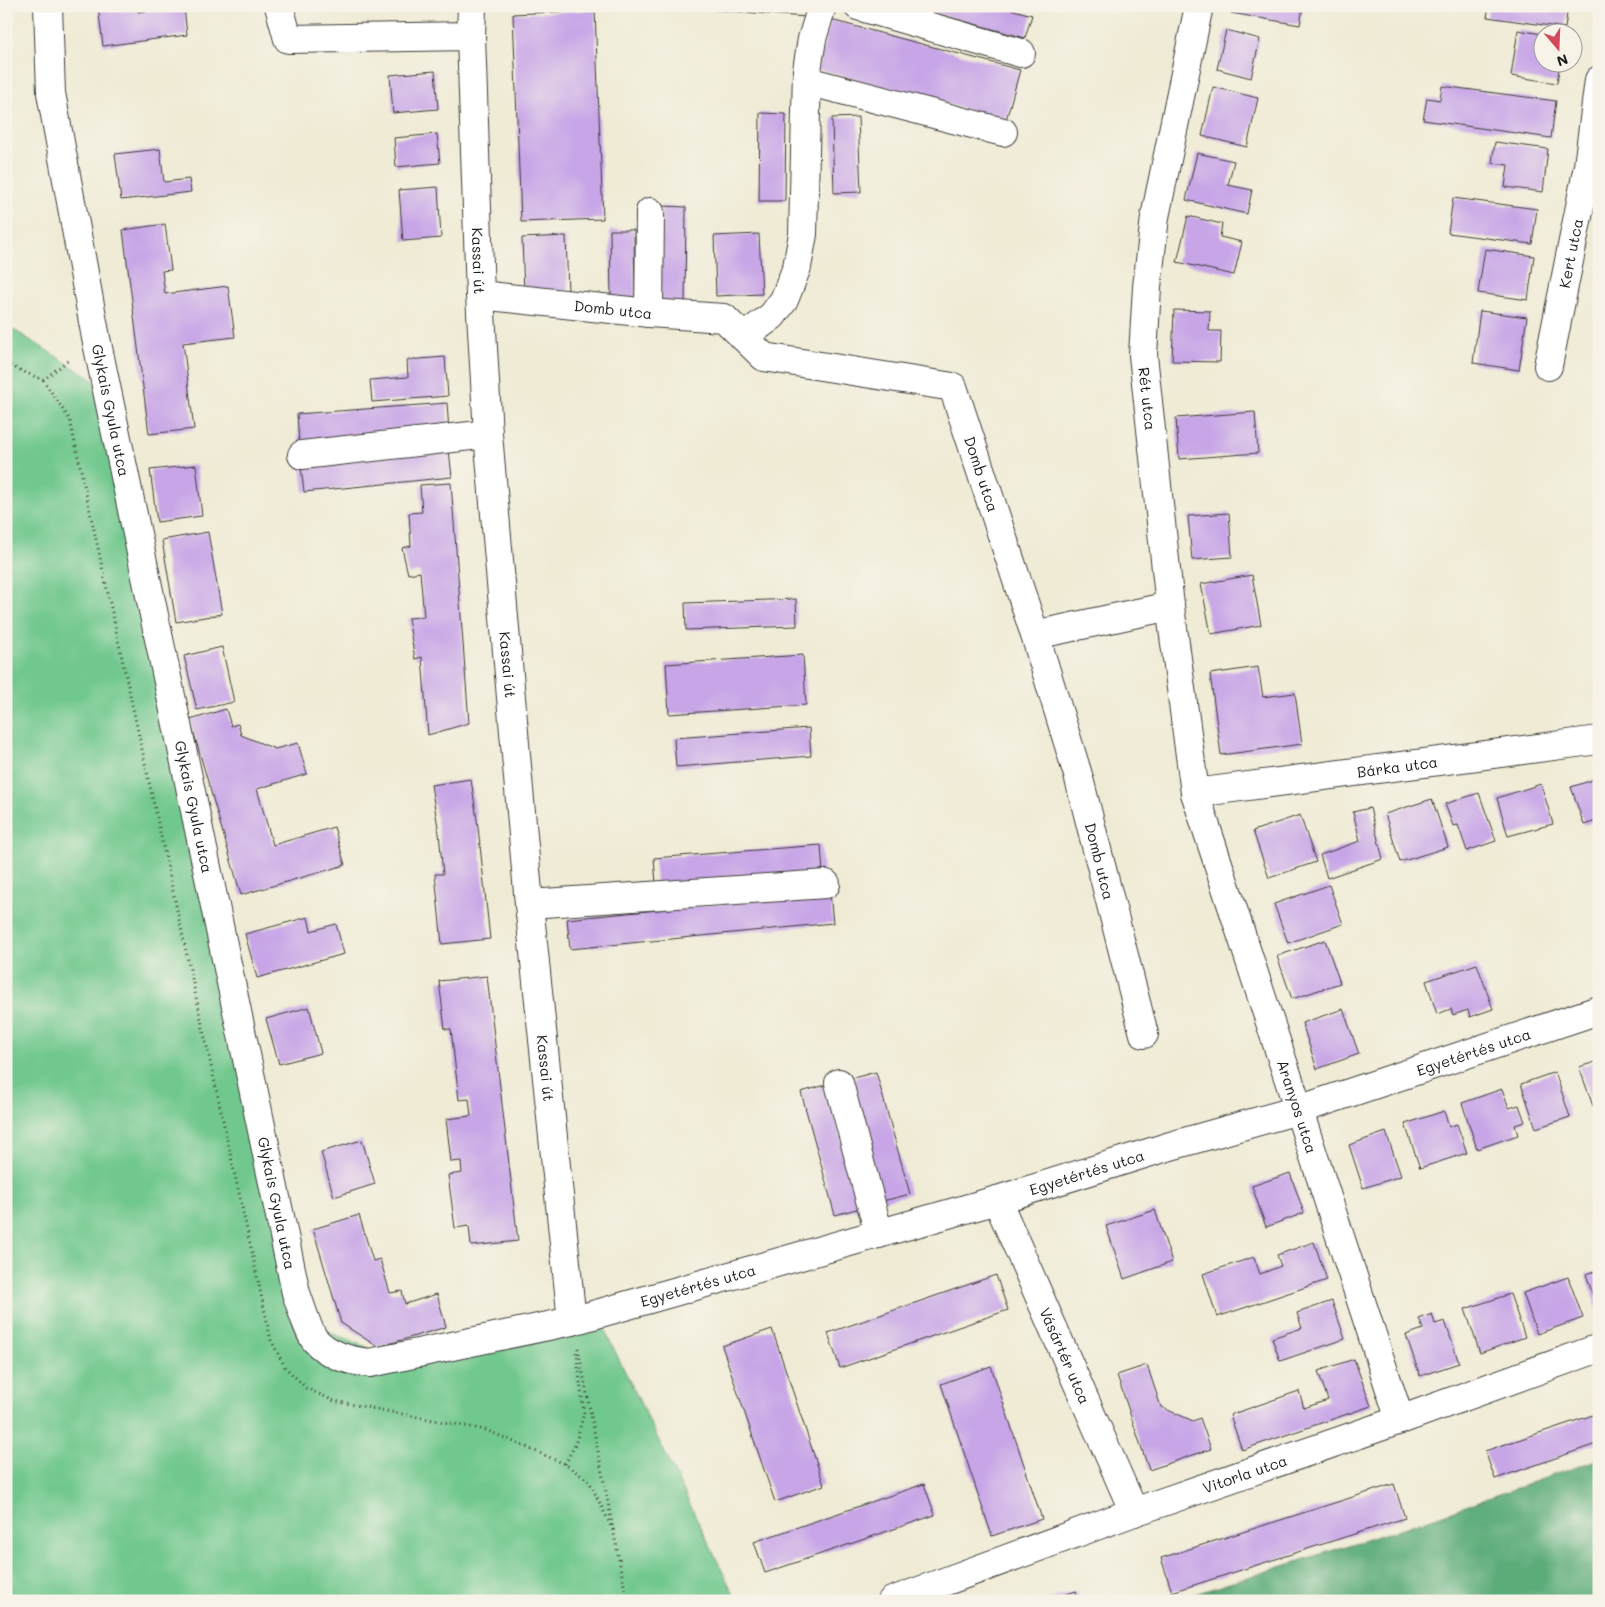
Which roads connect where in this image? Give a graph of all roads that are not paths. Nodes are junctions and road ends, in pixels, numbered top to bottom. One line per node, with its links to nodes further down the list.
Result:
1 (48, 6): 32 (street, Glykais Gyula utca)
2 (279, 6): 7 (street)
3 (472, 6): 7 (street, Kassai út)
4 (822, 6): 10 (street)
5 (858, 6): 8 (street)
6 (1199, 6): 20 (street, Rét utca)
7 (471, 36): 14 (street, Kassai út)
8 (1021, 53)
9 (1599, 80): 12 (street, Kert utca)
10 (807, 81): 11 (street); 16 (street)
11 (1003, 132)
12 (1593, 167): 17 (street, Kert utca)
13 (650, 212): 15 (street)
14 (480, 295): 15 (street, Domb utca); 18 (street, Kassai út)
15 (649, 313): 16 (street, Domb utca)
16 (744, 338): 21 (street, Domb utca)
17 (1548, 366)
18 (488, 434): 19 (street); 25 (street, Kassai út)
19 (302, 455)
20 (1170, 606): 21 (street); 23 (street, Rét utca)
21 (1035, 635): 27 (street, Domb utca)
22 (1599, 740): 23 (street, Bárka utca)
23 (1195, 793): 29 (street, Aranyos utca)
24 (826, 884): 25 (street)
25 (530, 904): 32 (street, Kassai út)
26 (1599, 1010): 29 (street, Egyetértés utca)
27 (1144, 1034)
28 (839, 1084): 31 (street)
29 (1298, 1110): 30 (street, Egyetértés utca); 34 (street, Aranyos utca)
30 (997, 1200): 31 (street, Egyetértés utca); 35 (street, Vásártér utca)
31 (879, 1234): 32 (street, Egyetértés utca)
32 (572, 1321)
33 (1599, 1348): 34 (street, Vitorla utca)
34 (1400, 1420): 35 (street, Vitorla utca)
35 (1134, 1512): 36 (street, Vitorla utca)
36 (892, 1601)

